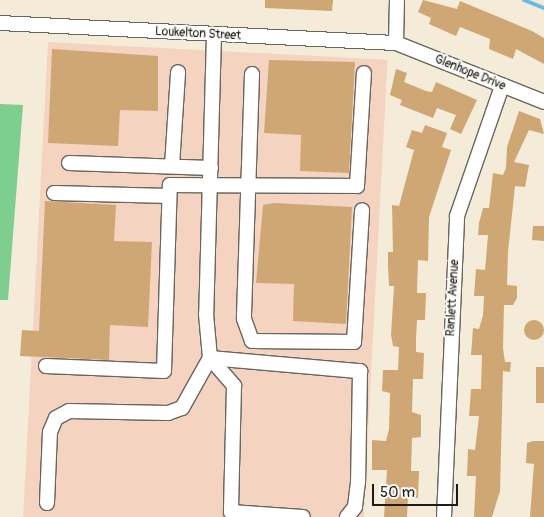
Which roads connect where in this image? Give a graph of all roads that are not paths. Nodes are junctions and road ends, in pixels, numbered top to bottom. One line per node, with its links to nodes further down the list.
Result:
1 (397, 0): 4 (street)
2 (0, 22): 3 (street, Loukelton Street)
3 (214, 35): 4 (street, Loukelton Street); 12 (street)
4 (396, 44): 8 (street, Glenhope Drive)
5 (178, 72): 11 (street)
6 (364, 73): 14 (street)
7 (252, 74): 14 (street)
8 (502, 86): 9 (street, Glenhope Drive); 23 (street, Ranlett Avenue)
9 (544, 102)
10 (69, 163): 11 (street)
11 (172, 166): 12 (street)
12 (211, 168): 13 (street)
13 (210, 185): 14 (street); 16 (street); 18 (street)
14 (247, 186): 17 (street)
15 (54, 193): 16 (street)
16 (169, 196): 19 (street)
17 (362, 210)
18 (210, 358): 20 (street); 21 (street); 22 (street)
19 (46, 366)
20 (47, 503)
21 (303, 517)
22 (347, 517)
23 (444, 517)

